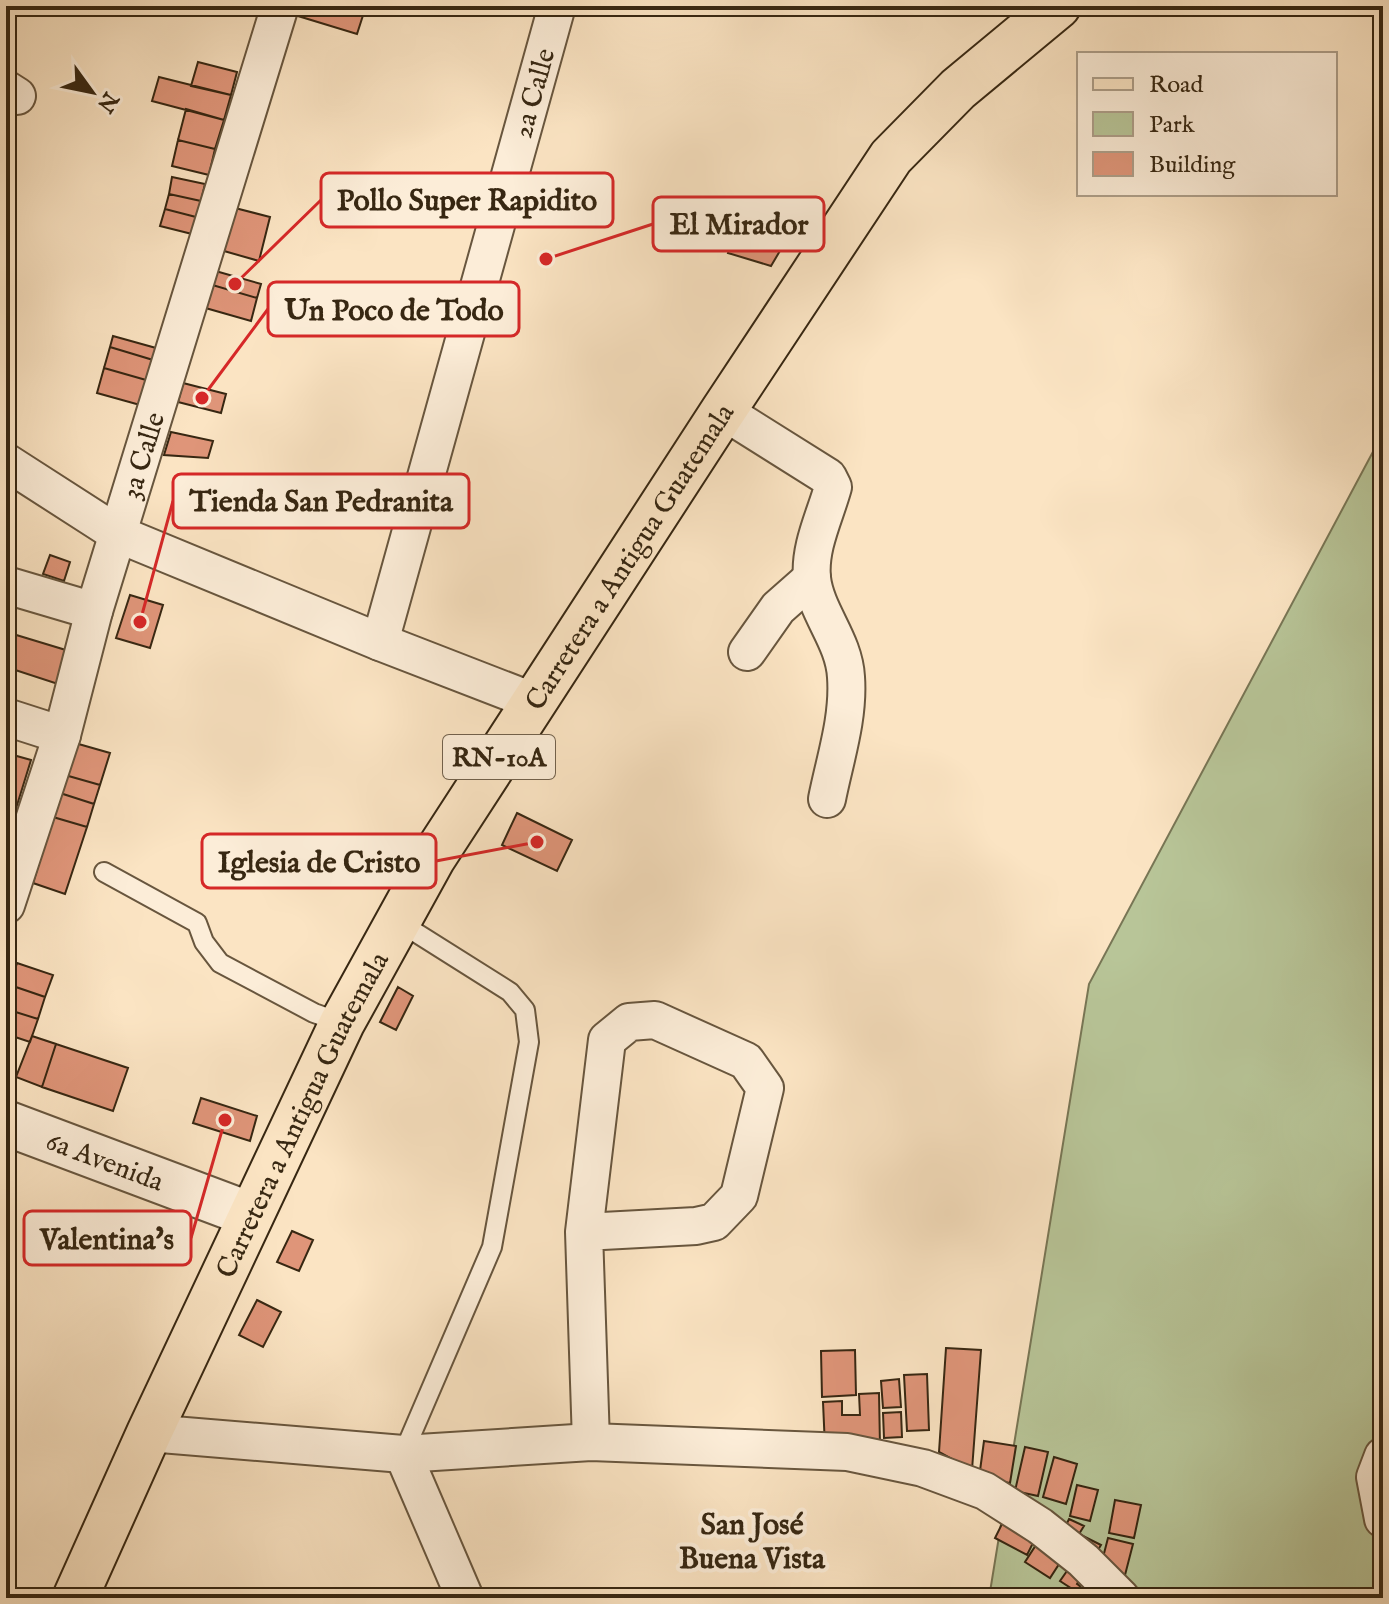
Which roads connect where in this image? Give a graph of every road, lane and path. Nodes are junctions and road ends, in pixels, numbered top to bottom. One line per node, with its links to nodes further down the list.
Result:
1 (280, 6): 6 (street, 3a Calle)
2 (557, 6): 10 (street, 2a Calle)
3 (1058, 6): 4 (main road, Carretera a Antigua Guatemala / RN-10A)
4 (723, 411): 7 (street); 12 (main road, Carretera a Antigua Guatemala / RN-10A)
5 (6, 462): 6 (street)
6 (118, 534): 9 (street, 3a Calle); 10 (street)
7 (812, 578): 11 (street); 15 (street)
8 (6, 585): 9 (street)
9 (94, 611): 14 (street, 3a Calle)
10 (380, 642): 12 (street)
11 (747, 652)
12 (535, 702): 18 (main road, Carretera a Antigua Guatemala / RN-10A)
13 (6, 717): 14 (street)
14 (62, 735): 17 (street, 3a Calle)
15 (827, 799)
16 (104, 872): 19 (lane)
17 (6, 905)
18 (399, 922): 19 (main road, Carretera a Antigua Guatemala / RN-10A); 25 (lane)
19 (342, 1023): 21 (main road, Carretera a Antigua Guatemala / RN-10A)
20 (6, 1123): 21 (street, 6a Avenida)
21 (251, 1215): 23 (main road, Carretera a Antigua Guatemala / RN-10A)
22 (584, 1232): 22 (street); 24 (street)
23 (149, 1433): 25 (street); 28 (main road, Carretera a Antigua Guatemala / RN-10A)
24 (591, 1442): 25 (street); 30 (street)
25 (403, 1454): 29 (street)
26 (1383, 1456): 27 (street)
27 (1383, 1519)
28 (75, 1598)
29 (465, 1598)
30 (1121, 1598)

